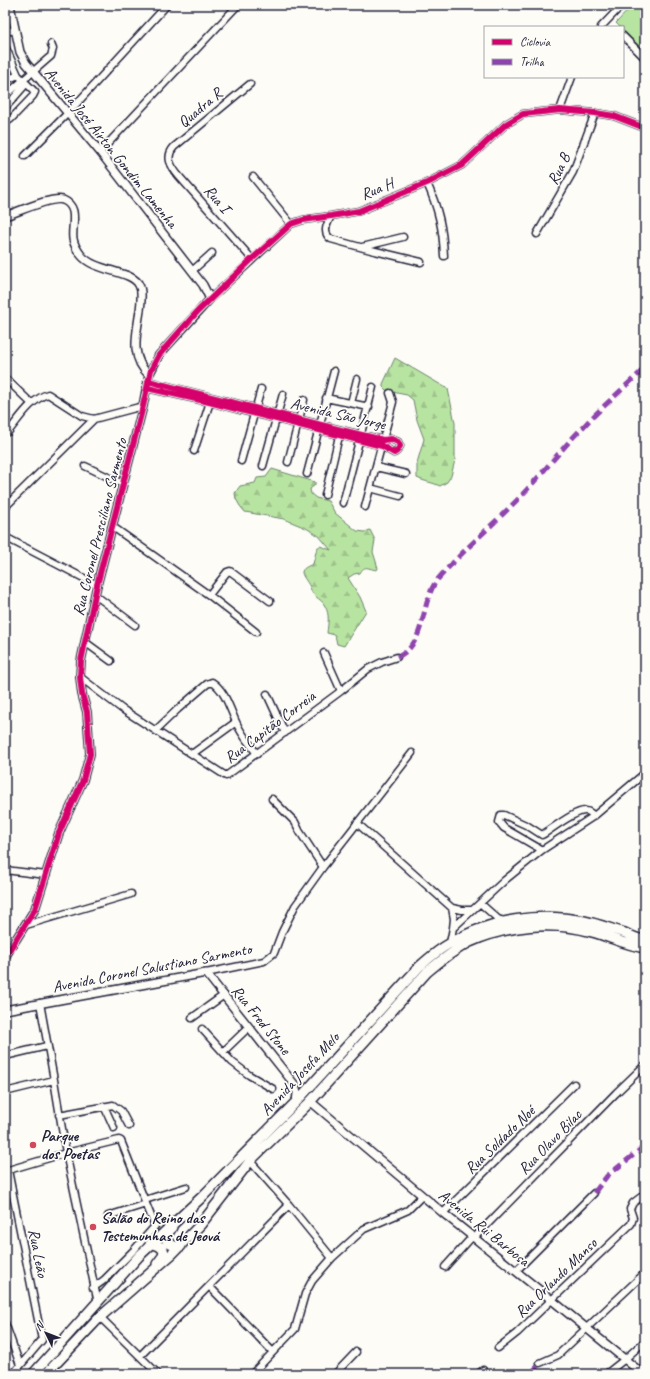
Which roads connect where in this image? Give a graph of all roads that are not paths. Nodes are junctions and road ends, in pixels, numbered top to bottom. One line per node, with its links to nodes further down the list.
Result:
1 (10, 5): 6 (street, Avenida José Aírton Gondim Lamenha)
2 (167, 5): 22 (street)
3 (238, 5): 25 (street)
4 (622, 5): 5 (street)
5 (603, 26)
6 (15, 30): 7 (street); 12 (street, Avenida José Aírton Gondim Lamenha)
7 (5, 32)
8 (624, 37): 11 (street)
9 (51, 44): 12 (street)
10 (5, 46): 13 (street)
11 (645, 58)
12 (33, 73): 16 (street); 22 (street, Avenida José Aírton Gondim Lamenha)
13 (18, 75): 15 (street); 16 (street)
14 (572, 78): 20 (street)
15 (5, 80)
16 (25, 82): 18 (street); 19 (street); 23 (street)
17 (250, 84): 26 (street, Quadra R)
18 (5, 96)
19 (5, 108)
20 (560, 110): 21 (street, Rua H); 29 (street, Rua H)
21 (595, 112): 24 (street, Rua H); 33 (street, Rua B)
22 (68, 113): 25 (street, Avenida José Aírton Gondim Lamenha); 27 (street)
23 (5, 117)
24 (645, 128)
25 (100, 152): 40 (street, Avenida José Aírton Gondim Lamenha)
26 (169, 153): 38 (street, Rua I)
27 (25, 156)
28 (253, 177): 32 (street)
29 (427, 183): 31 (street, Rua H); 37 (street)
30 (5, 216): 42 (street)
31 (331, 216): 32 (street, Rua H); 35 (street)
32 (291, 224): 38 (street, Rua H)
33 (537, 234)
34 (403, 237): 35 (street)
35 (360, 247): 39 (street)
36 (212, 253): 40 (street)
37 (444, 256)
38 (252, 259): 41 (street, Rua H)
39 (421, 262)
40 (192, 271): 41 (street, Avenida José Aírton Gondim Lamenha)
41 (210, 299): 43 (street, Rua Coronel Presciliano Sarmento)
42 (140, 359): 43 (street); 47 (street); 47 (street)
43 (155, 361): 47 (street, Rua Coronel Presciliano Sarmento)
44 (334, 371): 52 (street)
45 (5, 378): 55 (street)
46 (357, 379): 56 (street)
47 (149, 380): 53 (street, Avenida São Jorge); 57 (street, Rua Coronel Presciliano Sarmento)
48 (373, 387): 58 (street)
49 (261, 389): 59 (street)
50 (390, 393): 67 (street)
51 (283, 394): 60 (street)
52 (326, 398): 56 (street); 63 (street)
53 (207, 400): 59 (street, Avenida São Jorge); 68 (street)
54 (304, 400): 62 (street)
55 (32, 404): 61 (street); 64 (street)
56 (350, 404): 58 (street)
57 (143, 406): 61 (street); 76 (street, Rua Coronel Presciliano Sarmento)
58 (369, 407): 66 (street)
59 (255, 411): 60 (street, Avenida São Jorge); 69 (street)
60 (276, 416): 62 (street, Avenida São Jorge); 72 (street)
61 (94, 420): 81 (street)
62 (298, 422): 63 (street, Avenida São Jorge); 70 (street)
63 (319, 428): 65 (street, Avenida São Jorge); 74 (street)
64 (8, 432)
65 (340, 433): 66 (street, Avenida São Jorge); 78 (street)
66 (361, 438): 67 (street, Avenida São Jorge); 80 (street)
67 (382, 443): 73 (street)
68 (194, 451)
69 (241, 461)
70 (288, 462)
71 (85, 466): 76 (street, Rua Coronel Presciliano Sarmento)
72 (263, 466)
73 (376, 467): 75 (street); 77 (street)
74 (307, 474)
75 (406, 474)
76 (123, 484): 83 (street, Rua Coronel Presciliano Sarmento)
77 (370, 488): 79 (street); 82 (street)
78 (325, 495)
79 (400, 496)
80 (344, 503)
81 (5, 507)
82 (365, 508)
83 (113, 526): 85 (street, Rua Coronel Presciliano Sarmento); 87 (street)
84 (5, 537): 85 (street)
85 (97, 586): 86 (street, Rua Coronel Presciliano Sarmento)
86 (95, 595): 89 (street, Rua Coronel Presciliano Sarmento); 91 (street, Rua Coronel Presciliano Sarmento)
87 (209, 595): 88 (street); 90 (street)
88 (270, 601)
89 (135, 625)
90 (256, 632)
91 (85, 642): 94 (street); 95 (street, Rua Coronel Presciliano Sarmento)
92 (324, 653): 96 (street)
93 (397, 657): 96 (street, Rua Capitão Correia)
94 (111, 661)
95 (80, 677): 99 (street, Rua Capitão Correia); 111 (street, Rua Coronel Presciliano Sarmento)
96 (341, 691): 100 (street, Rua Capitão Correia)
97 (267, 694): 100 (street)
98 (236, 722): 99 (street); 102 (street); 103 (street)
99 (155, 731): 102 (street, Rua Capitão Correia)
100 (286, 733): 103 (street, Rua Capitão Correia)
101 (412, 753): 107 (street, Avenida Coronel Salustiano Sarmento)
102 (192, 754): 103 (street, Rua Capitão Correia)
103 (257, 754)
104 (645, 772): 106 (street)
105 (272, 799): 109 (street)
106 (594, 816): 108 (street); 108 (street)
107 (357, 823): 109 (street, Avenida Coronel Salustiano Sarmento); 114 (street)
108 (542, 850): 113 (street)
109 (323, 867): 123 (street, Avenida Coronel Salustiano Sarmento)
110 (5, 870): 111 (street)
111 (46, 875): 117 (street, Rua Coronel Presciliano Sarmento)
112 (131, 894): 117 (street)
113 (480, 902): 115 (street); 116 (street)
114 (452, 908): 115 (street); 118 (street)
115 (471, 910): 118 (street)
116 (505, 922): 119 (main road, Avenida Josefa Melo); 120 (main road, Avenida Josefa Melo)
117 (26, 925): 122 (street, Rua Coronel Presciliano Sarmento)
118 (453, 928): 120 (street)
119 (645, 940)
120 (450, 943): 137 (main road, Avenida Josefa Melo)
121 (645, 948): 140 (main road, Avenida Josefa Melo)
122 (5, 958)
123 (206, 973): 124 (street, Rua Fred Stone); 125 (street, Avenida Coronel Salustiano Sarmento)
124 (224, 995): 127 (street); 128 (street, Rua Fred Stone)
125 (40, 1003): 126 (street, Avenida Coronel Salustiano Sarmento); 130 (street)
126 (5, 1010)
127 (192, 1018)
128 (249, 1027): 131 (street); 136 (street, Rua Fred Stone)
129 (202, 1030): 131 (street)
130 (47, 1046): 132 (street); 134 (street)
131 (223, 1052): 138 (street)
132 (5, 1056)
133 (645, 1065): 156 (street, Rua Olavo Bilac)
134 (54, 1080): 139 (street); 143 (street)
135 (574, 1084): 153 (street, Rua Soldado Noé)
136 (295, 1085): 137 (street); 141 (street)
137 (310, 1088): 141 (main road, Avenida Josefa Melo)
138 (273, 1089)
139 (5, 1092)
140 (310, 1101): 145 (main road, Avenida Josefa Melo); 150 (street, Avenida Rui Barbosa)
141 (296, 1103): 155 (main road, Avenida Josefa Melo)
142 (104, 1106): 142 (street); 143 (street)
143 (59, 1115): 144 (street)
144 (66, 1153): 146 (street); 151 (street); 166 (street)
145 (250, 1161): 152 (street); 158 (main road, Avenida Josefa Melo)
146 (7, 1170): 179 (street, Rua Leão)
147 (186, 1187): 151 (street)
148 (594, 1193): 162 (street)
149 (645, 1194): 167 (street, Rua Orlando Manso)
150 (422, 1196): 153 (street, Avenida Rui Barbosa); 160 (street)
151 (145, 1202): 154 (street); 159 (street)
152 (289, 1205): 160 (street); 165 (street)
153 (443, 1213): 156 (street, Avenida Rui Barbosa)
154 (108, 1216)
155 (179, 1218): 157 (main road, Avenida Josefa Melo); 158 (main road)
156 (473, 1237): 161 (street, Rua Olavo Bilac); 162 (street, Avenida Rui Barbosa)
157 (150, 1244): 159 (main road, Avenida Josefa Melo); 163 (main road)
158 (180, 1246): 163 (main road, Avenida Josefa Melo)
159 (137, 1253): 166 (street); 168 (main road, Avenida Josefa Melo)
160 (332, 1258): 174 (street)
161 (445, 1268)
162 (516, 1271): 167 (street, Avenida Rui Barbosa)
163 (150, 1273): 169 (main road, Avenida Josefa Melo)
164 (645, 1273): 171 (street)
165 (209, 1286): 174 (street); 176 (street)
166 (93, 1288): 168 (street)
167 (551, 1299): 171 (street, Avenida Rui Barbosa); 173 (street, Rua Orlando Manso)
168 (98, 1303): 181 (main road, Avenida Josefa Melo)
169 (100, 1317): 176 (street); 182 (main road, Avenida Josefa Melo)
170 (5, 1323): 179 (street)
171 (586, 1328): 177 (street, Avenida Rui Barbosa); 178 (street)
172 (645, 1340): 177 (street)
173 (498, 1348)
174 (273, 1352): 184 (street)
175 (356, 1352): 185 (street)
176 (140, 1356): 183 (street)
177 (625, 1359): 186 (street); 187 (street, Avenida Rui Barbosa)
178 (540, 1363)
179 (20, 1365): 180 (street)
180 (13, 1374)
181 (33, 1374)
182 (46, 1374)
183 (158, 1374)
184 (252, 1374)
185 (335, 1374)
186 (606, 1374)
187 (643, 1374)

